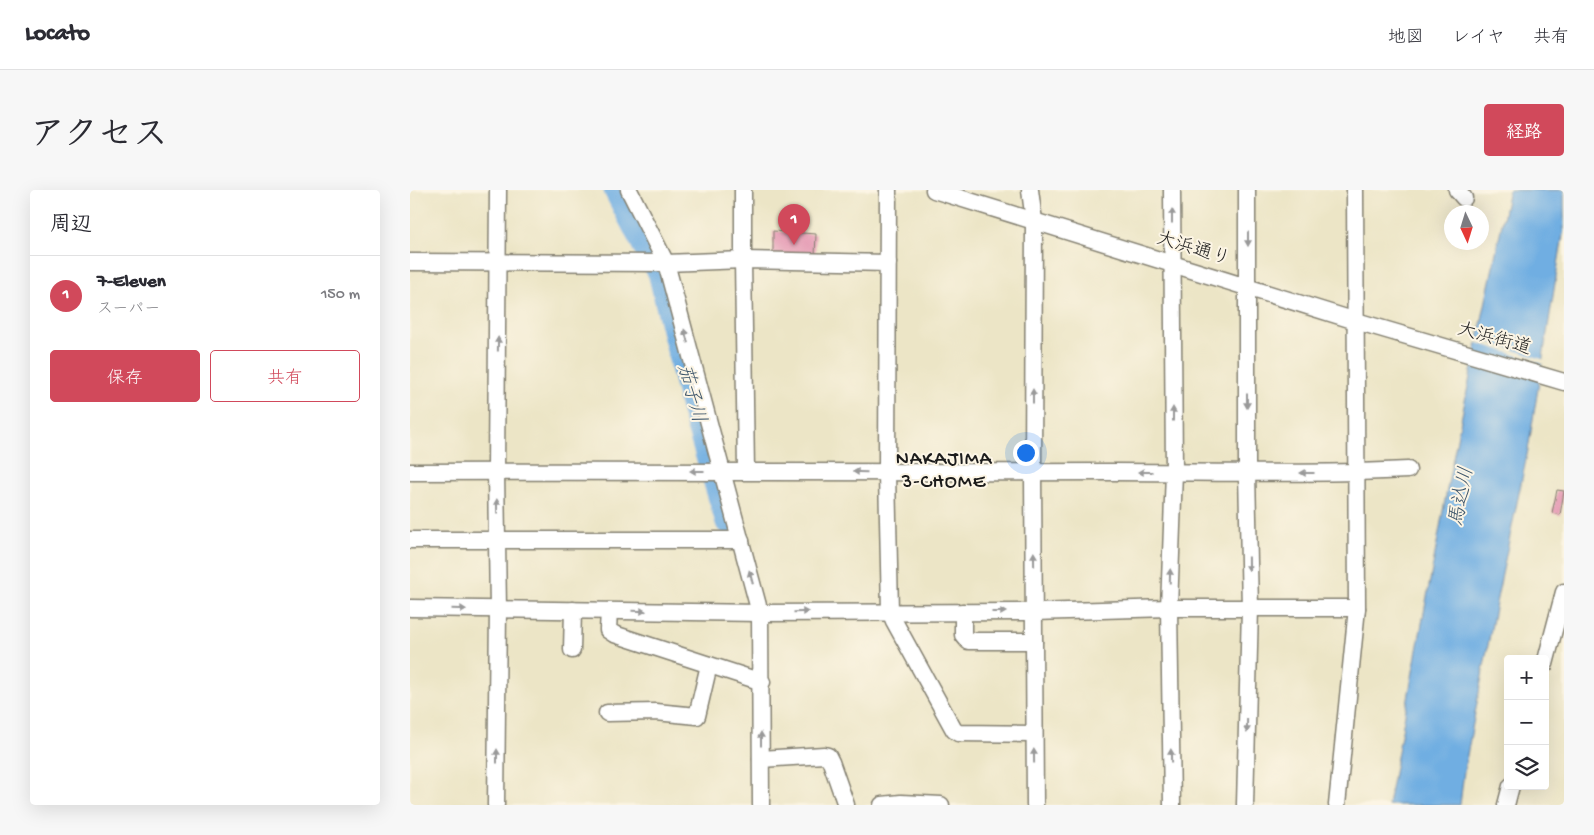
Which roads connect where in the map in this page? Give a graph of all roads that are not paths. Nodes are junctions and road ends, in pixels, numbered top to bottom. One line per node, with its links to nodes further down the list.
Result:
1 (498, 190): 13 (street)
2 (629, 190): 14 (street)
3 (743, 190): 11 (street)
4 (888, 190): 15 (street)
5 (934, 190): 10 (street, 大浜通り)
6 (1030, 190): 10 (street)
7 (1172, 190): 16 (street, one-way to 7)
8 (1248, 190): 17 (street, one-way to 17)
9 (1355, 190): 18 (street)
10 (1034, 221): 16 (street, 大浜通り); 26 (street, one-way to 10)
11 (743, 260): 14 (street); 15 (street); 23 (street)
12 (410, 262): 13 (street)
13 (499, 262): 14 (street); 25 (street, one-way to 13)
14 (666, 262): 22 (street, one-way to 14)
15 (888, 263): 28 (street)
16 (1172, 264): 17 (street, 大浜通り); 27 (street, one-way to 16)
17 (1248, 287): 18 (street, 大浜通り); 29 (street, one-way to 29)
18 (1356, 321): 19 (street, 大浜通り); 30 (street)
19 (1441, 346): 20 (street, 大浜街道)
20 (1564, 382)
21 (1408, 470): 30 (street)
22 (723, 471): 23 (street); 25 (street, one-way to 25); 32 (street)
23 (746, 471): 28 (street, one-way to 23)
24 (410, 472): 25 (street)
25 (496, 472): 33 (street, one-way to 25)
26 (1033, 472): 27 (street, one-way to 26); 28 (street); 44 (street, one-way to 26)
27 (1174, 472): 29 (street); 36 (street, one-way to 27)
28 (887, 473): 42 (street)
29 (1247, 473): 30 (street, one-way to 29); 37 (street, one-way to 37)
30 (1356, 473): 38 (street)
31 (410, 540): 33 (street)
32 (741, 540): 33 (street); 45 (street, one-way to 32)
33 (497, 541): 39 (street)
34 (1564, 592): 48 (street)
35 (410, 608): 39 (street, one-way to 39)
36 (1169, 608): 37 (street); 44 (street); 61 (street, one-way to 36)
37 (1250, 608): 38 (street); 62 (street, one-way to 62)
38 (1357, 608): 63 (street)
39 (498, 609): 40 (street); 55 (street, one-way to 39)
40 (574, 610): 41 (street); 47 (street)
41 (609, 610): 45 (street, one-way to 45); 49 (street)
42 (890, 611): 43 (street); 45 (street, one-way to 42); 52 (street)
43 (962, 612): 44 (street, one-way to 44); 46 (street)
44 (1034, 612): 46 (street)
45 (760, 613): 50 (street)
46 (1034, 641): 52 (street)
47 (572, 650)
48 (1547, 655)
49 (709, 666): 50 (street); 51 (street)
50 (762, 682): 53 (street, one-way to 50)
51 (607, 713)
52 (1034, 734): 60 (street, one-way to 52)
53 (761, 759): 56 (street); 57 (street)
54 (1510, 790): 64 (street)
55 (496, 805)
56 (761, 805)
57 (846, 805)
58 (884, 805): 59 (street)
59 (941, 805)
60 (1035, 805)
61 (1172, 805)
62 (1245, 805)
63 (1337, 805)
64 (1506, 805)

